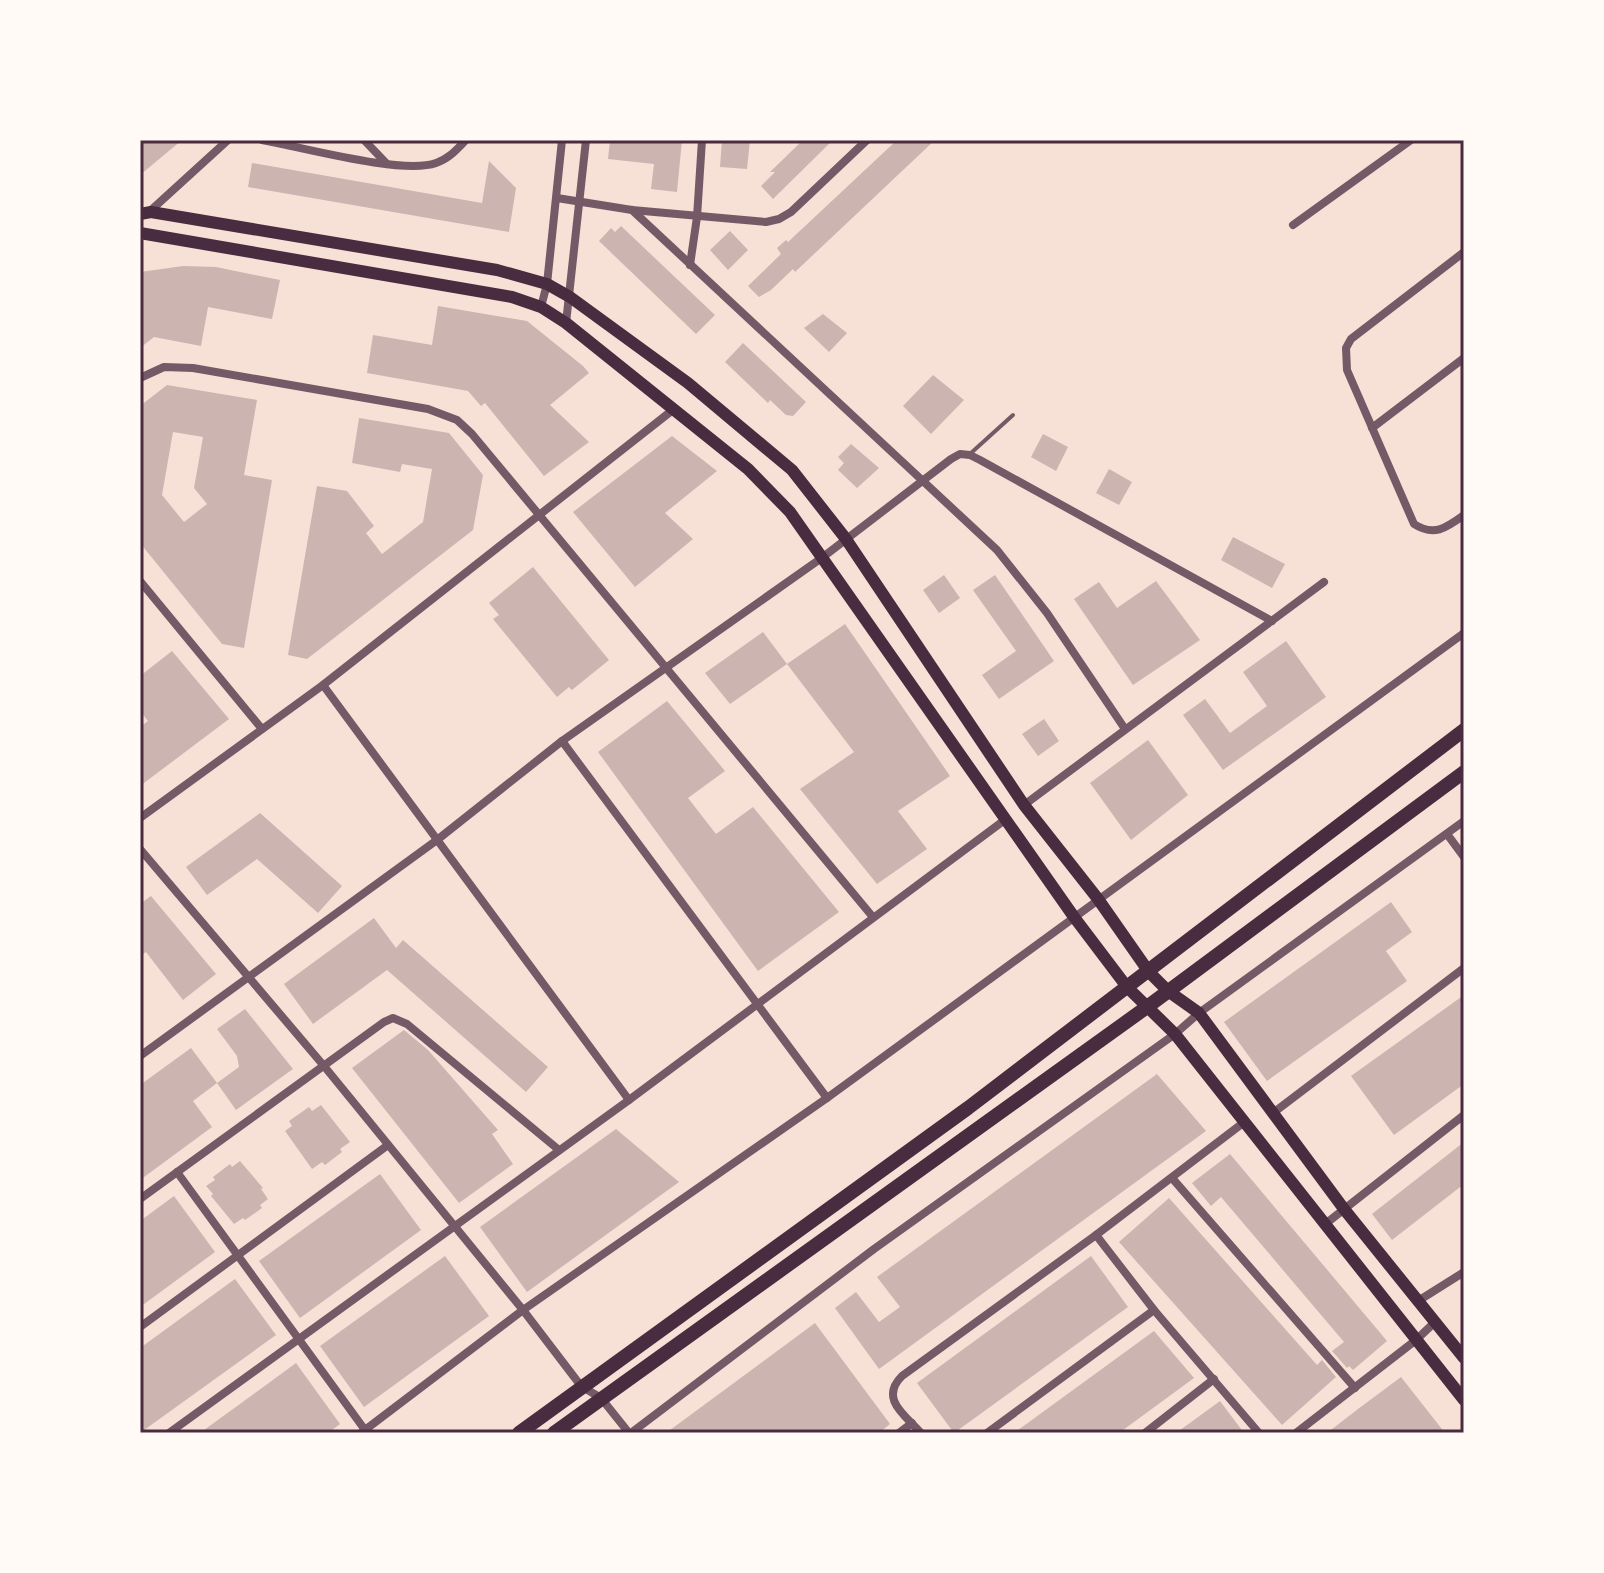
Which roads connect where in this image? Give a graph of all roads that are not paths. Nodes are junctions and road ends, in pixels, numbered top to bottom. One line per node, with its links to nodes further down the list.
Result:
1 (228, 140): 15 (street)
2 (262, 140): 11 (street)
3 (364, 140): 11 (street)
4 (466, 140): 11 (street)
5 (562, 140): 12 (street)
6 (586, 140): 13 (street)
7 (702, 140): 16 (street)
8 (867, 140): 10 (street)
9 (1411, 140): 17 (street)
10 (856, 144): 16 (street)
11 (387, 164)
12 (557, 198): 13 (street); 21 (street)
13 (579, 201): 14 (street); 22 (street)
14 (632, 210): 16 (street); 20 (street)
15 (144, 214): 21 (main road)
16 (697, 217): 20 (street)
17 (1293, 225)
18 (140, 233): 23 (main road)
19 (1464, 252): 29 (street)
20 (690, 265): 31 (street)
21 (547, 284): 22 (main road); 23 (street)
22 (570, 297): 24 (street); 34 (main road)
23 (541, 307): 24 (main road)
24 (566, 323): 27 (main road)
25 (1464, 358): 29 (street)
26 (140, 378): 32 (street)
27 (674, 409): 32 (street); 35 (main road)
28 (1013, 415): 30 (lane)
29 (1372, 428): 33 (street)
30 (970, 455): 31 (street); 38 (street)
31 (923, 479): 34 (street); 43 (street)
32 (539, 514): 40 (street); 41 (street)
33 (1464, 515)
34 (846, 539): 35 (street); 47 (main road)
35 (823, 557): 40 (street); 49 (main road)
36 (140, 581): 42 (street)
37 (1324, 582): 38 (street)
38 (1272, 621): 43 (street)
39 (1464, 633): 55 (street)
40 (664, 668): 45 (street); 56 (street)
41 (323, 685): 42 (street); 52 (street)
42 (262, 729): 48 (street)
43 (1125, 729): 47 (street)
44 (1464, 730): 59 (highway)
45 (562, 741): 52 (street); 63 (street)
46 (1464, 772): 62 (highway)
47 (1024, 805): 55 (main road)
48 (140, 818)
49 (1006, 819): 56 (street); 57 (main road)
50 (1464, 821): 51 (street)
51 (1447, 834): 54 (street); 65 (street)
52 (437, 840): 60 (street); 70 (street)
53 (140, 849): 60 (street)
54 (1464, 857)
55 (1098, 899): 57 (street); 59 (main road)
56 (872, 916): 63 (street)
57 (1074, 917): 61 (main road); 69 (street)
58 (1464, 968): 71 (street)
59 (1149, 972): 61 (highway); 62 (main road)
60 (249, 978): 67 (street); 68 (street)
61 (1127, 987): 64 (main road); 94 (highway)
62 (1168, 991): 64 (highway); 65 (main road)
63 (757, 1006): 69 (street); 70 (street)
64 (1147, 1007): 66 (main road); 96 (highway)
65 (1199, 1013): 66 (street); 71 (main road)
66 (1175, 1034): 73 (main road); 103 (street)
67 (140, 1056)
68 (324, 1066): 74 (street); 75 (street); 76 (street)
69 (827, 1098): 86 (street)
70 (629, 1100): 75 (street)
71 (1273, 1113): 79 (main road)
72 (1464, 1115): 79 (street)
73 (1243, 1123): 77 (street); 80 (main road)
74 (388, 1145): 81 (street); 83 (street)
75 (559, 1150): 81 (street)
76 (177, 1172): 78 (street); 83 (street)
77 (1172, 1178): 82 (street); 95 (street)
78 (140, 1199)
79 (1344, 1209): 80 (street); 85 (main road)
80 (1324, 1225): 91 (main road)
81 (454, 1226): 86 (street); 90 (street)
82 (1096, 1235): 87 (street); 98 (street)
83 (239, 1255): 89 (street); 90 (street)
84 (1464, 1272): 85 (street)
85 (1418, 1301): 88 (main road)
86 (523, 1310): 94 (street); 99 (street)
87 (1154, 1310): 93 (street); 106 (street)
88 (1435, 1322): 91 (street); 92 (main road)
89 (140, 1327)
90 (298, 1338): 99 (street); 100 (street)
91 (1416, 1340): 95 (street); 97 (main road)
92 (1464, 1358)
93 (1214, 1379): 107 (street); 108 (street)
94 (581, 1386): 96 (street); 101 (highway)
95 (1355, 1388): 109 (street)
96 (601, 1398): 102 (highway); 103 (street)
97 (1464, 1400)
98 (912, 1423): 104 (street); 105 (street)
99 (363, 1432)
100 (169, 1433)
101 (519, 1433)
102 (554, 1433)
103 (630, 1433)
104 (899, 1433)
105 (921, 1433)
106 (987, 1433)
107 (1145, 1433)
108 (1259, 1433)
109 (1296, 1433)

